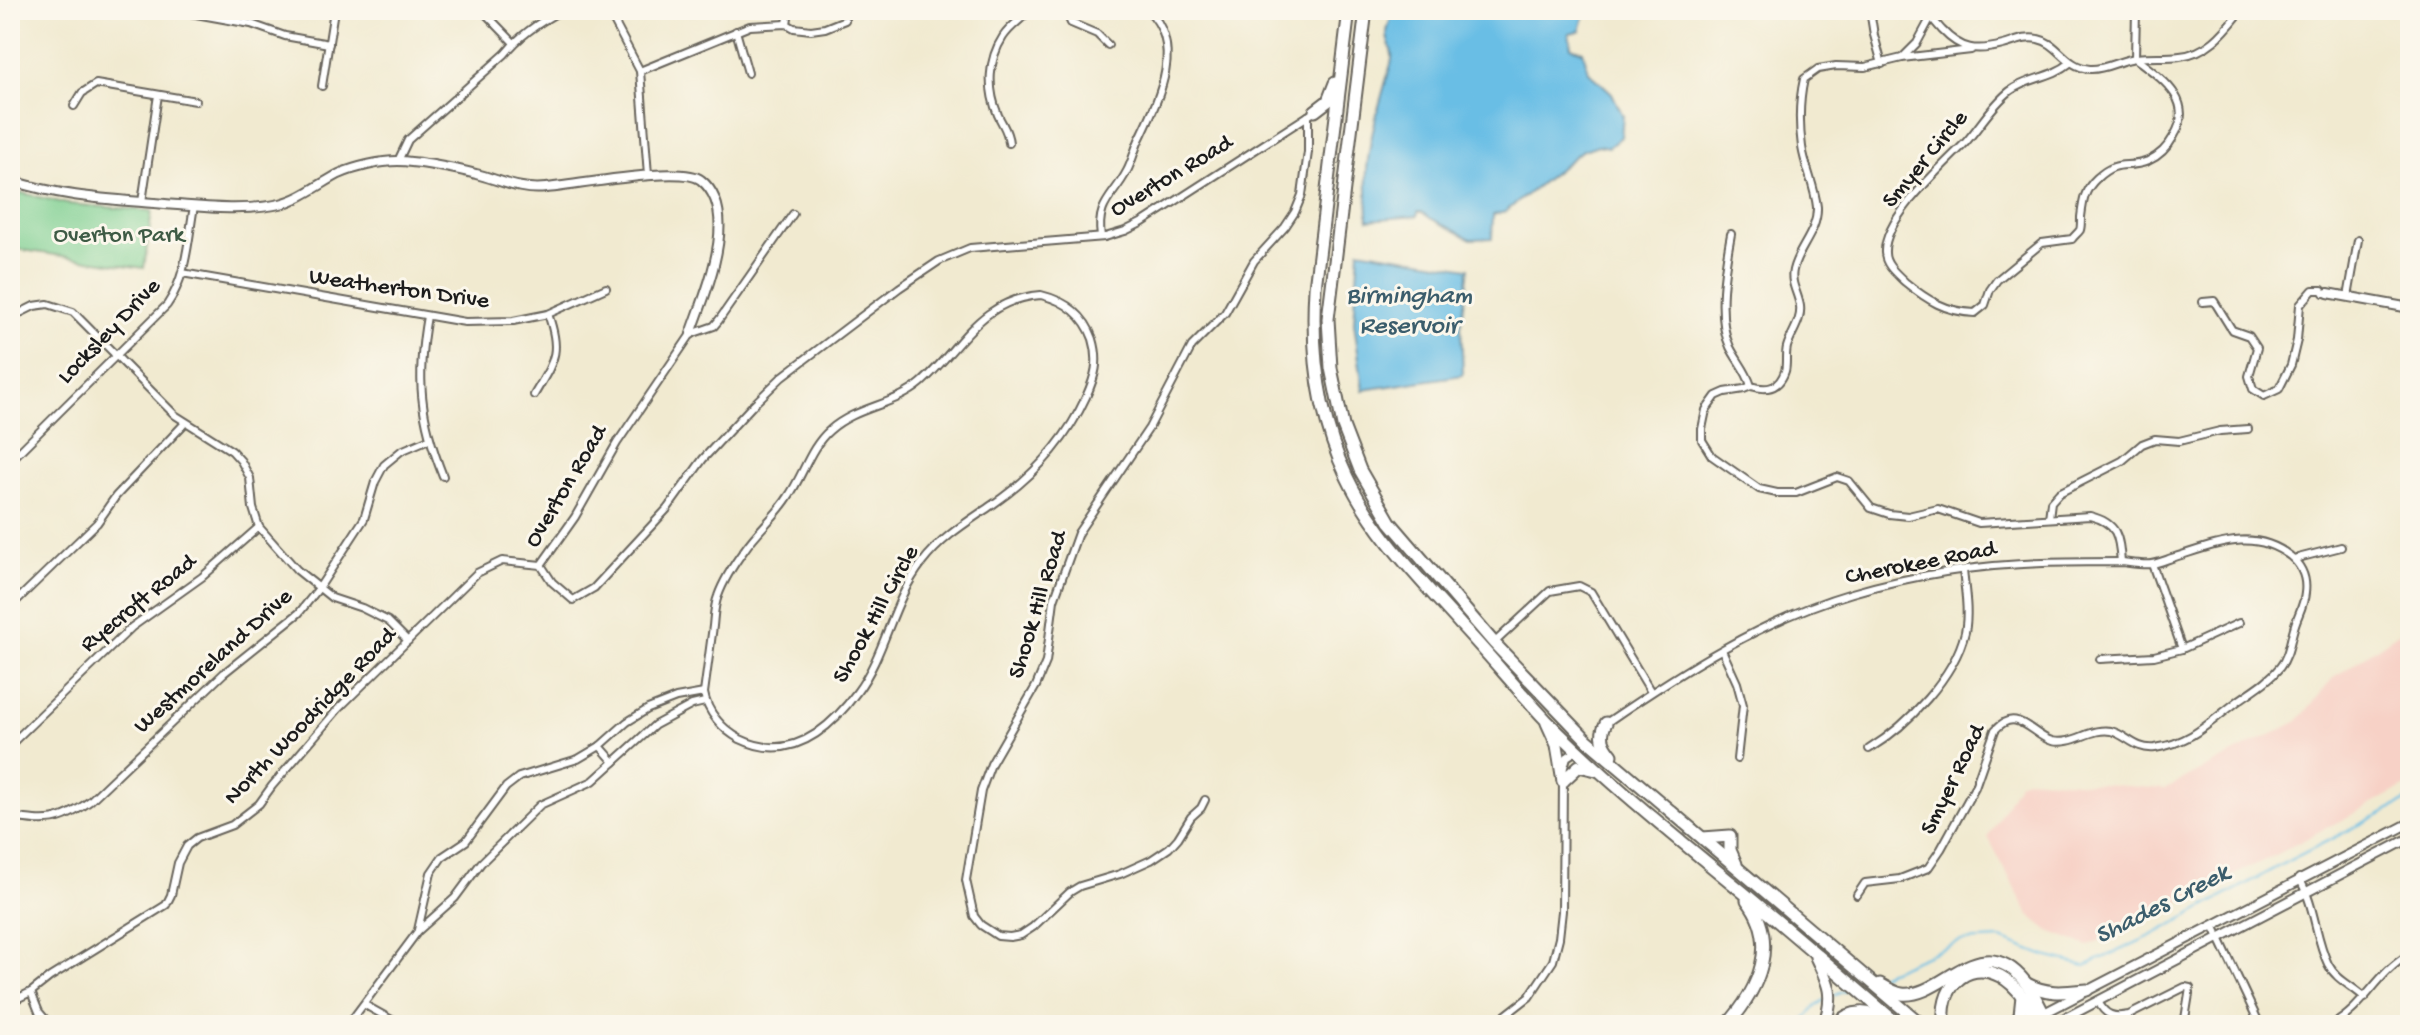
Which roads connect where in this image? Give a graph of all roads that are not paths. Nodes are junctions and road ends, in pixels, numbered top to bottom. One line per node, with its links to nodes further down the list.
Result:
1 (174, 10): 20 (street)
2 (334, 10): 20 (street)
3 (482, 10): 19 (street)
4 (562, 10): 19 (street)
5 (608, 10): 27 (street)
6 (789, 10): 17 (street)
7 (1030, 10): 37 (street)
8 (1068, 10): 21 (street)
9 (1148, 10): 45 (street)
10 (1368, 10): 56 (highway)
11 (1870, 10): 26 (street)
12 (2136, 10): 24 (street)
13 (2242, 10): 24 (street)
14 (1349, 11): 33 (highway); 34 (highway)
15 (1930, 14): 22 (street); 23 (street)
16 (845, 20): 17 (street)
17 (787, 24): 18 (street)
18 (736, 31): 27 (street); 28 (street)
19 (514, 43): 38 (street)
20 (329, 44): 29 (street)
21 (1108, 45)
22 (1971, 50): 23 (street); 25 (street)
23 (1902, 58): 26 (street)
24 (2135, 58): 25 (street); 25 (street, Smyer Circle)
25 (2070, 63)
26 (1882, 64): 59 (street)
27 (640, 71): 39 (street)
28 (748, 73)
29 (322, 86)
30 (158, 95): 31 (street); 32 (street); 41 (street)
31 (196, 101)
32 (74, 106)
33 (1338, 106): 34 (street, Overton Road); 35 (highway); 36 (highway)
34 (1312, 114): 35 (highway); 45 (street, Overton Road); 97 (street, Shook Hill Road)
35 (1335, 128): 36 (highway); 85 (highway)
36 (1343, 139): 56 (highway)
37 (1009, 143)
38 (398, 161): 39 (street, Overton Road); 42 (street, Overton Road)
39 (648, 175): 57 (street, Overton Road)
40 (10, 180): 41 (street, Overton Road)
41 (142, 202): 42 (street, Overton Road)
42 (194, 206): 47 (street, Locksley Drive)
43 (793, 214): 57 (street)
44 (1731, 234): 59 (street)
45 (1101, 237): 72 (street, Overton Road)
46 (2358, 240): 50 (street)
47 (182, 273): 54 (street, Weatherton Drive); 58 (street, Locksley Drive)
48 (606, 288): 53 (street, Weatherton Drive)
49 (2326, 293): 50 (street); 51 (street)
50 (2348, 297): 52 (street)
51 (2203, 302)
52 (2410, 308)
53 (548, 314): 54 (street, Weatherton Drive); 60 (street)
54 (427, 316): 63 (street)
55 (10, 318): 58 (street)
56 (1328, 319): 78 (highway)
57 (691, 334): 72 (street, Overton Road)
58 (117, 355): 61 (street); 64 (street, Locksley Drive)
59 (1751, 386): 66 (street)
60 (534, 395)
61 (185, 423): 67 (street); 75 (street)
62 (2248, 429): 66 (street)
63 (429, 439): 65 (street); 74 (street, Westmoreland Drive)
64 (10, 461)
65 (443, 476)
66 (2049, 518): 70 (street)
67 (259, 527): 74 (street); 88 (street, Ryecroft Road)
68 (2341, 547): 69 (street)
69 (2294, 559): 71 (street, Cherokee Road); 107 (street, Smyer Road)
70 (2121, 562): 71 (street, Cherokee Road); 73 (street, Cherokee Road)
71 (2152, 564): 79 (street)
72 (541, 565): 77 (street, North Woodridge Road)
73 (1963, 570): 80 (street, Cherokee Road); 90 (street)
74 (319, 588): 77 (street); 98 (street, Westmoreland Drive)
75 (10, 607)
76 (2239, 623): 79 (street)
77 (408, 641): 119 (street, North Woodridge Road)
78 (1494, 643): 82 (street); 86 (highway)
79 (2182, 649): 81 (street)
80 (1722, 650): 82 (street, Cherokee Road); 92 (street)
81 (2100, 659)
82 (1651, 692): 87 (street, Cherokee Road)
83 (704, 693): 84 (street, Shook Hill Circle); 84 (street, Shook Hill Circle); 89 (street)
84 (705, 702): 93 (street)
85 (1545, 719): 91 (highway); 96 (highway)
86 (1568, 720): 87 (highway); 95 (highway)
87 (1606, 723): 95 (highway)
88 (10, 745)
89 (600, 746): 93 (street); 109 (street)
90 (1869, 749)
91 (1578, 750): 94 (highway); 96 (street); 99 (highway)
92 (1737, 759)
93 (614, 762): 109 (street)
94 (1601, 772): 96 (highway); 105 (highway)
95 (1630, 777): 99 (highway)
96 (1563, 781): 128 (street)
97 (1205, 800)
98 (10, 817)
99 (1685, 823): 101 (highway)
100 (2407, 824): 102 (street); 104 (street)
101 (1703, 838): 103 (highway); 103 (highway)
102 (2410, 839): 106 (street)
103 (1738, 868): 115 (highway)
104 (2299, 878): 106 (street); 108 (street)
105 (1737, 887): 111 (highway); 129 (highway)
106 (2307, 892): 110 (street); 120 (street)
107 (1857, 895)
108 (2213, 925): 110 (street); 118 (street)
109 (418, 931): 123 (street)
110 (2220, 938): 121 (street); 138 (street)
111 (1814, 953): 130 (highway); 132 (highway)
112 (2410, 954): 113 (street)
113 (2402, 958): 114 (street); 120 (street)
114 (2410, 967)
115 (1856, 970): 116 (highway); 133 (highway)
116 (1961, 973): 117 (highway); 134 (highway)
117 (2025, 990): 118 (highway); 124 (highway); 135 (highway)
118 (2087, 990): 124 (street)
119 (31, 992): 122 (street, North Woodridge Road); 125 (street)
120 (2365, 998): 139 (street)
121 (2098, 1001): 124 (street); 137 (street)
122 (10, 1002)
123 (365, 1005): 126 (street); 127 (street)
124 (2044, 1021): 136 (street)
125 (50, 1025)
126 (348, 1025)
127 (401, 1025)
128 (1493, 1025)
129 (1727, 1025)
130 (1824, 1025)
131 (1835, 1025): 132 (highway)
132 (1897, 1025)
133 (1922, 1025)
134 (1945, 1025)
135 (2014, 1025)
136 (2021, 1025)
137 (2184, 1025)
138 (2260, 1025)
139 (2332, 1025)

